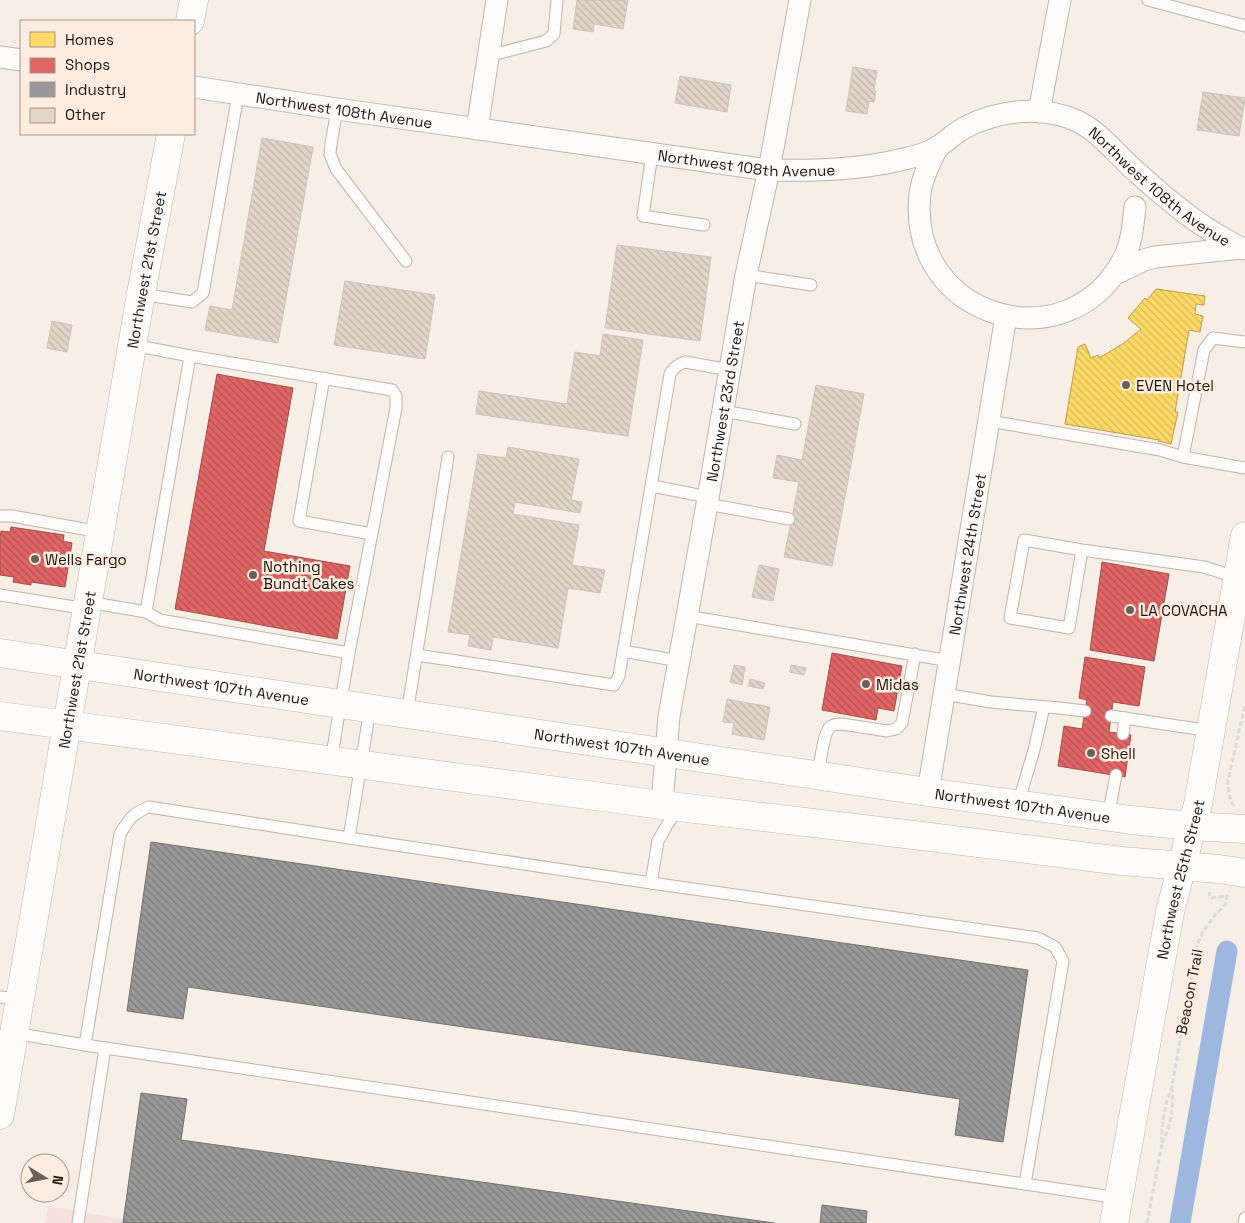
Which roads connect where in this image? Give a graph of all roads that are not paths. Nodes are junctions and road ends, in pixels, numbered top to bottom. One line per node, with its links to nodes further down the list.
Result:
1 (194, 0): 7 (main road)
2 (497, 0): 9 (street)
3 (557, 0): 9 (lane)
4 (800, 0): 20 (street, Northwest 23rd Street)
5 (1060, 0): 15 (street)
6 (1148, 0): 8 (lane)
7 (190, 20)
8 (1245, 26)
9 (488, 56): 16 (street)
10 (0, 57): 11 (street)
11 (20, 60)
12 (195, 87): 13 (street, Northwest 108th Avenue)
13 (238, 95): 14 (street, Northwest 108th Avenue); 28 (lane)
14 (337, 109): 16 (street, Northwest 108th Avenue); 24 (lane)
15 (1039, 112): 18 (street, Northwest 108th Avenue); 23 (street, Northwest 108th Avenue)
16 (477, 129): 19 (street, Northwest 108th Avenue)
17 (170, 135): 28 (main road, Northwest 21st Street)
18 (937, 148): 20 (street, Northwest 108th Avenue); 29 (street)
19 (652, 154): 20 (street, Northwest 108th Avenue); 22 (lane)
20 (768, 170): 25 (street, Northwest 23rd Street)
21 (1135, 208): 26 (street)
22 (704, 225)
23 (1243, 249): 26 (street)
24 (406, 261)
25 (746, 275): 27 (lane); 33 (street, Northwest 23rd Street)
26 (1113, 275): 29 (street)
27 (811, 285)
28 (141, 294): 31 (main road, Northwest 21st Street)
29 (1006, 316): 36 (street, Northwest 24th Street)
30 (1245, 342): 39 (lane)
31 (133, 345): 32 (lane); 45 (main road, Northwest 21st Street)
32 (190, 356): 34 (lane); 52 (lane)
33 (730, 370): 35 (street, Northwest 23rd Street); 41 (lane)
34 (324, 378): 46 (lane); 46 (lane)
35 (723, 412): 37 (lane); 42 (street, Northwest 23rd Street)
36 (989, 422): 39 (lane); 60 (street, Northwest 24th Street)
37 (795, 424)
38 (448, 457): 57 (lane)
39 (1184, 457): 40 (lane)
40 (1245, 468)
41 (652, 486): 42 (lane); 54 (lane)
42 (708, 500): 44 (lane); 53 (street, Northwest 23rd Street)
43 (0, 516): 45 (lane)
44 (790, 519)
45 (100, 532): 51 (main road, Northwest 21st Street)
46 (372, 534): 56 (lane)
47 (1245, 536): 49 (main road, Northwest 25th Street)
48 (1082, 550): 48 (lane); 49 (lane)
49 (1241, 579): 72 (main road, Northwest 25th Street)
50 (0, 596): 51 (lane)
51 (88, 605): 52 (lane); 61 (main road, Northwest 21st Street)
52 (146, 612): 56 (lane)
53 (686, 616): 58 (lane); 59 (street, Northwest 23rd Street)
54 (623, 651): 57 (lane); 59 (lane)
55 (0, 653): 61 (main road, Northwest 107th Avenue)
56 (348, 653): 63 (lane)
57 (417, 654): 67 (lane)
58 (914, 654): 60 (lane); 77 (lane)
59 (679, 661): 74 (street, Northwest 23rd Street)
60 (950, 661): 62 (street, Northwest 24th Street)
61 (77, 665): 63 (main road, Northwest 107th Avenue); 71 (main road, Northwest 21st Street)
62 (944, 694): 64 (lane); 79 (street, Northwest 24th Street)
63 (340, 704): 65 (main road, Northwest 107th Avenue); 75 (lane)
64 (1044, 706): 66 (lane); 80 (lane)
65 (370, 709): 67 (main road, Northwest 107th Avenue); 76 (lane)
66 (1085, 711)
67 (407, 714): 74 (main road, Northwest 107th Avenue)
68 (0, 716): 71 (main road)
69 (1111, 716): 70 (lane)
70 (1125, 718): 72 (lane); 73 (lane)
71 (68, 725): 75 (main road); 89 (main road, Northwest 21st Street)
72 (1211, 731): 84 (main road, Northwest 25th Street)
73 (1123, 734)
74 (667, 753): 77 (main road, Northwest 107th Avenue); 81 (street, Northwest 23rd Street)
75 (331, 761): 76 (main road)
76 (361, 765): 81 (main road); 85 (lane)
77 (818, 775): 79 (main road, Northwest 107th Avenue)
78 (1116, 775): 82 (lane)
79 (928, 792): 80 (main road, Northwest 107th Avenue)
80 (1018, 804): 82 (main road, Northwest 107th Avenue)
81 (671, 806): 86 (main road); 88 (lane)
82 (1108, 817): 84 (main road, Northwest 107th Avenue)
83 (1240, 818): 84 (main road, Northwest 107th Avenue)
84 (1191, 826): 86 (main road, Northwest 25th Street)
85 (349, 838): 88 (lane); 91 (lane)
86 (1181, 866): 87 (main road); 95 (main road, Northwest 25th Street)
87 (1245, 872)
88 (650, 883): 94 (lane)
89 (10, 998): 90 (main road, Northwest 21st Street)
90 (14, 1033): 91 (lane); 93 (main road, Northwest 21st Street)
91 (85, 1045): 92 (lane)
92 (105, 1048): 94 (lane); 97 (lane)
93 (0, 1115)
94 (1025, 1184): 95 (lane)
95 (1116, 1211)
96 (1245, 1218): 98 (lane)
97 (78, 1223)
98 (1244, 1223)

